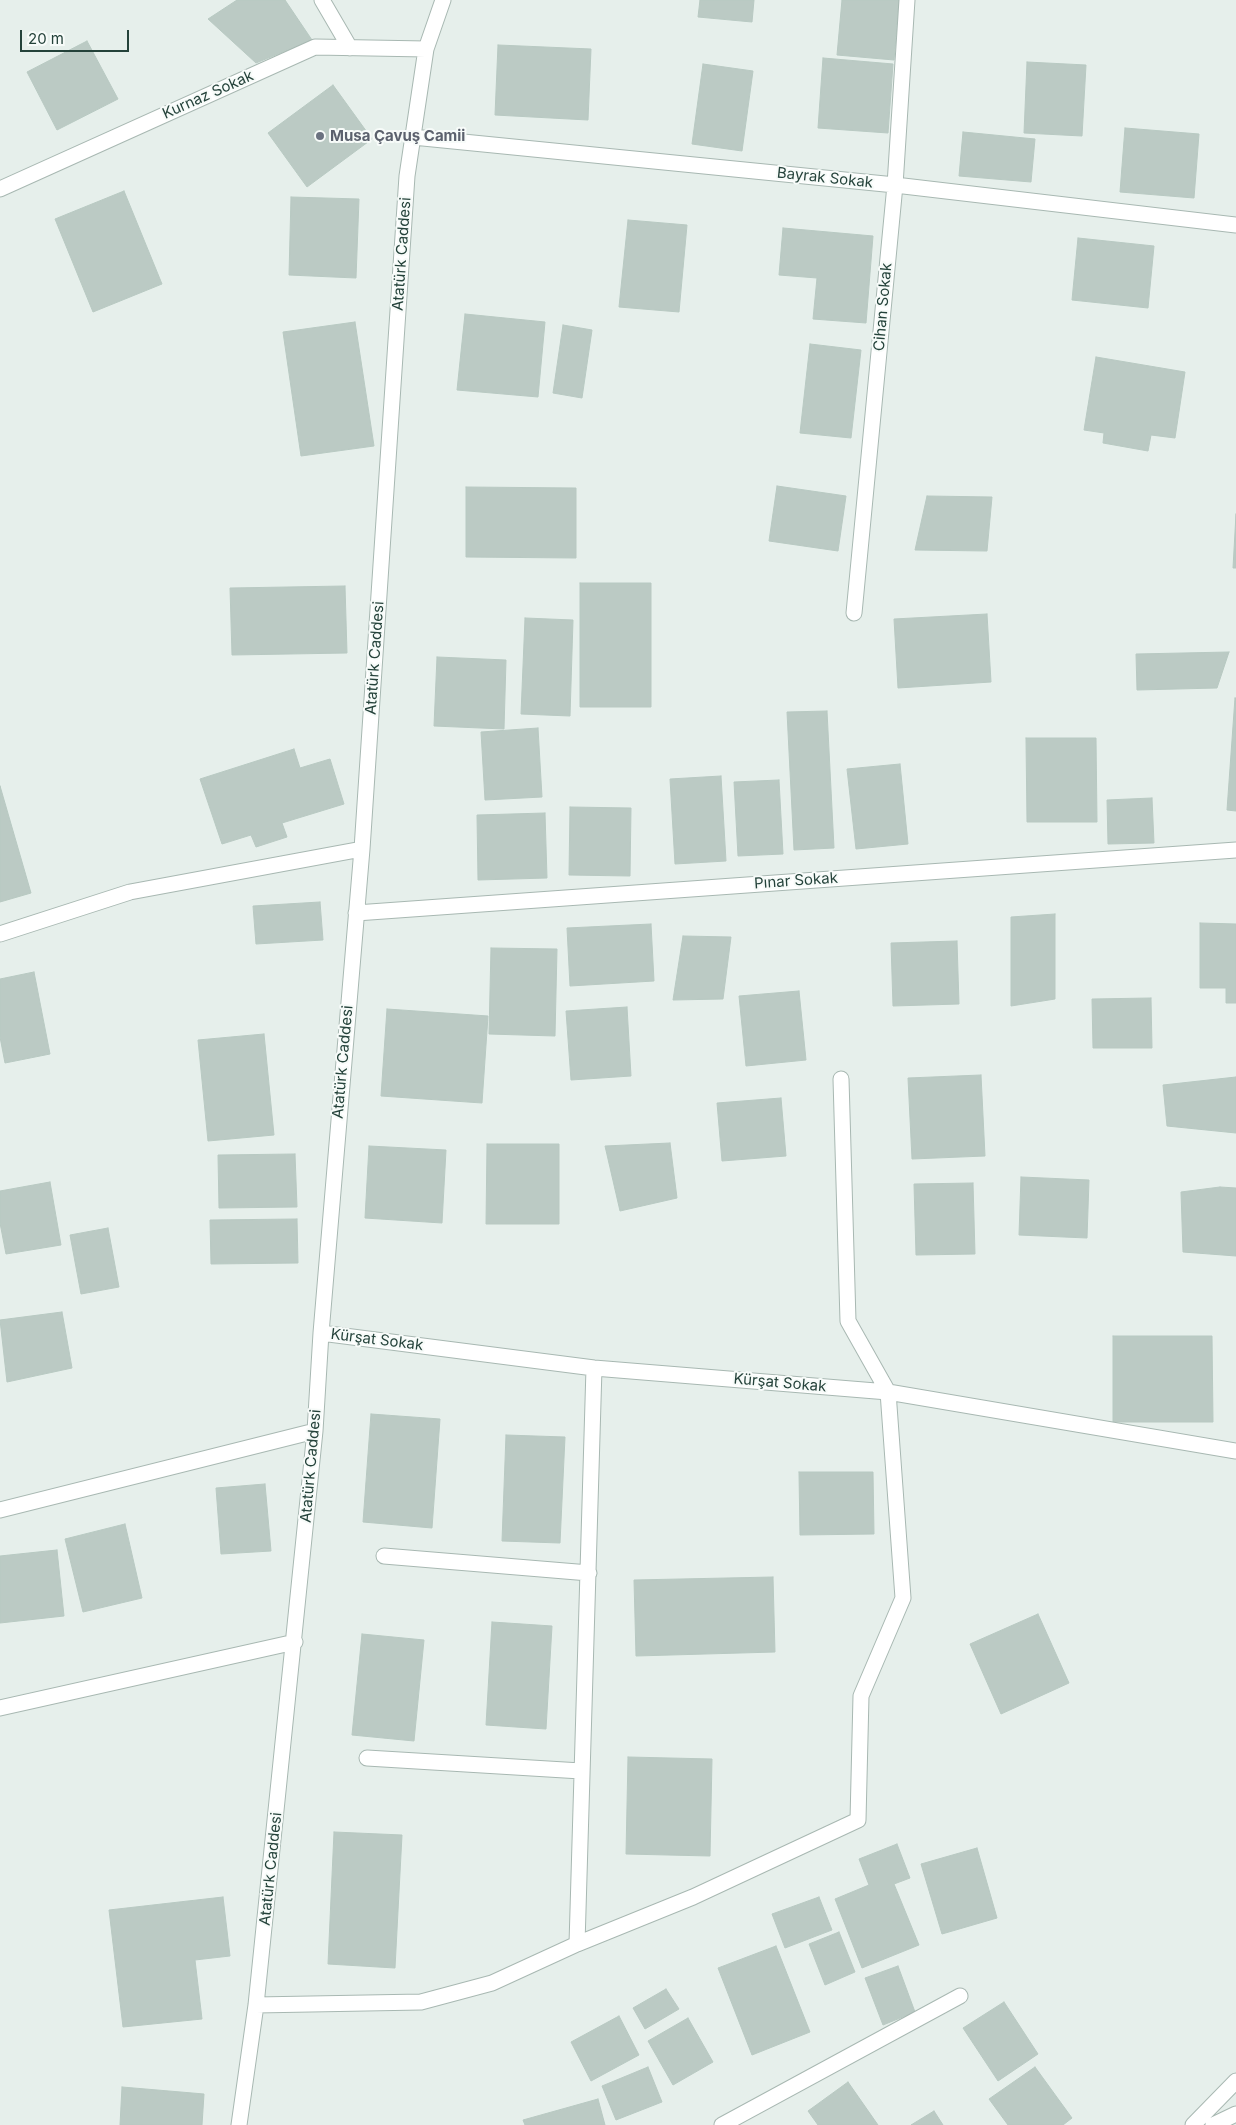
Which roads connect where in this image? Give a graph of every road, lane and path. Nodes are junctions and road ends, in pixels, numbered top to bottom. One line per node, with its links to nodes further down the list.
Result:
1 (322, 0): 4 (street)
2 (443, 0): 5 (street, Atatürk Caddesi)
3 (907, 0): 7 (street, Cihan Sokak)
4 (350, 48): 5 (street, Kurnaz Sokak); 8 (street, Kurnaz Sokak)
5 (426, 49): 6 (street, Atatürk Caddesi)
6 (413, 137): 7 (street, Bayrak Sokak); 11 (street, Atatürk Caddesi)
7 (895, 185): 9 (street, Bayrak Sokak); 10 (street, Cihan Sokak)
8 (0, 189)
9 (1236, 225)
10 (854, 613)
11 (362, 849): 13 (street, Atatürk Caddesi); 14 (street)
12 (1236, 850): 13 (street, Pınar Sokak)
13 (356, 913): 16 (street, Atatürk Caddesi)
14 (0, 934)
15 (840, 1079): 18 (street)
16 (321, 1333): 17 (street, Kürşat Sokak); 19 (street, Atatürk Caddesi)
17 (594, 1368): 18 (street, Kürşat Sokak); 23 (street)
18 (888, 1392): 20 (street, Kürşat Sokak); 28 (street)
19 (315, 1431): 21 (street); 24 (street, Atatürk Caddesi)
20 (1236, 1450)
21 (0, 1510)
22 (384, 1556): 23 (street)
23 (589, 1573): 27 (street)
24 (295, 1642): 25 (street); 30 (street, Atatürk Caddesi)
25 (0, 1708)
26 (367, 1758): 27 (street)
27 (582, 1771): 28 (street)
28 (577, 1944): 30 (street)
29 (960, 1996): 34 (street)
30 (256, 2004): 33 (street, Atatürk Caddesi)
31 (1236, 2081): 35 (street)
32 (1236, 2114): 36 (street)
33 (239, 2125)
34 (722, 2125)
35 (1193, 2125)
36 (1213, 2125)

